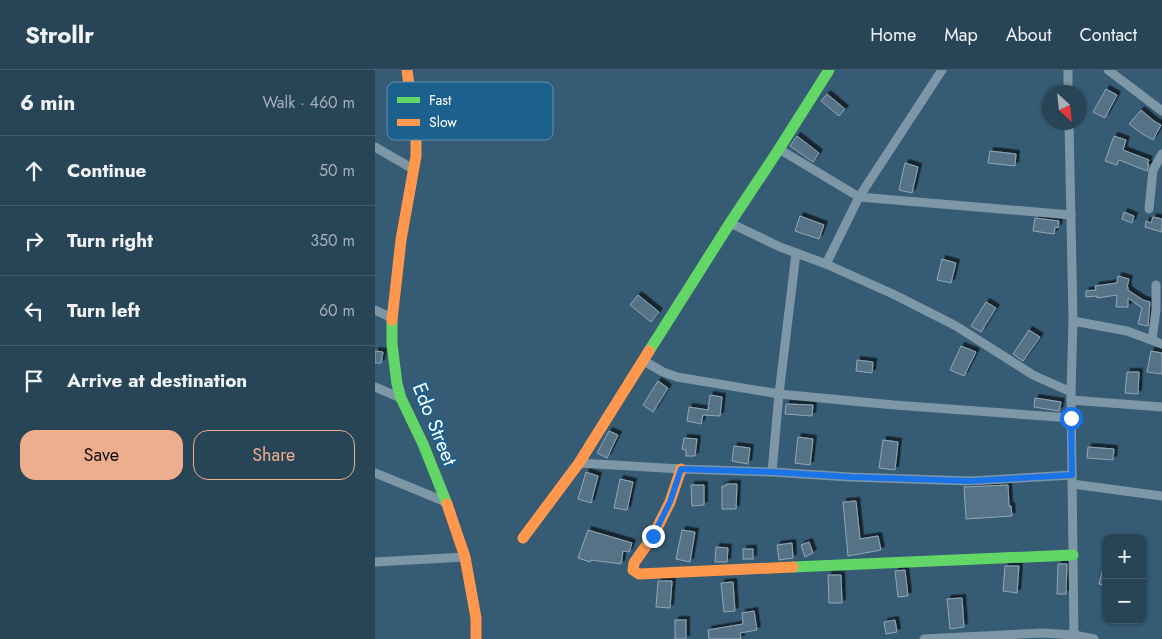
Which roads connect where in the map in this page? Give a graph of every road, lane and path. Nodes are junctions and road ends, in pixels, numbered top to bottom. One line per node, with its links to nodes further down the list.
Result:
1 (829, 70): 10 (street)
2 (942, 70): 13 (street)
3 (1068, 70): 5 (street)
4 (1108, 70): 6 (street)
5 (1068, 85)
6 (1162, 111)
7 (1069, 130): 15 (street)
8 (416, 140): 12 (street, Edo Street)
9 (375, 147): 12 (street)
10 (779, 150): 13 (street); 16 (street)
11 (1162, 154): 14 (street)
12 (413, 169): 21 (street, Edo Street)
13 (859, 198): 15 (street); 18 (street)
14 (1149, 209)
15 (1071, 215): 22 (street)
16 (730, 223): 17 (street); 25 (street)
17 (796, 253): 18 (street); 27 (street)
18 (826, 264): 28 (street)
19 (1156, 285): 23 (street)
20 (375, 310): 21 (street)
21 (392, 318): 29 (street, Edo Street)
22 (1073, 321): 23 (street); 28 (street)
23 (1152, 340): 24 (street)
24 (1162, 344)
25 (644, 360): 27 (street); 32 (street)
26 (375, 387): 29 (street)
27 (779, 394): 31 (street); 34 (street)
28 (1071, 396): 30 (street); 31 (street)
29 (401, 398): 38 (street, Edo Street)
30 (1162, 407)
31 (1071, 418): 36 (street)
32 (579, 463): 33 (street); 39 (street)
33 (681, 469): 34 (street); 40 (street)
34 (773, 472): 36 (street)
35 (375, 473): 38 (street)
36 (1072, 479): 37 (street); 40 (street)
37 (1162, 496)
38 (445, 502): 41 (street, Edo Street)
39 (523, 538)
40 (1073, 556): 43 (street)
41 (465, 558): 42 (street); 44 (street, Edo Street)
42 (375, 562)
43 (1074, 637): 45 (street); 46 (street)
44 (476, 639)
45 (924, 639)
46 (1094, 639)

